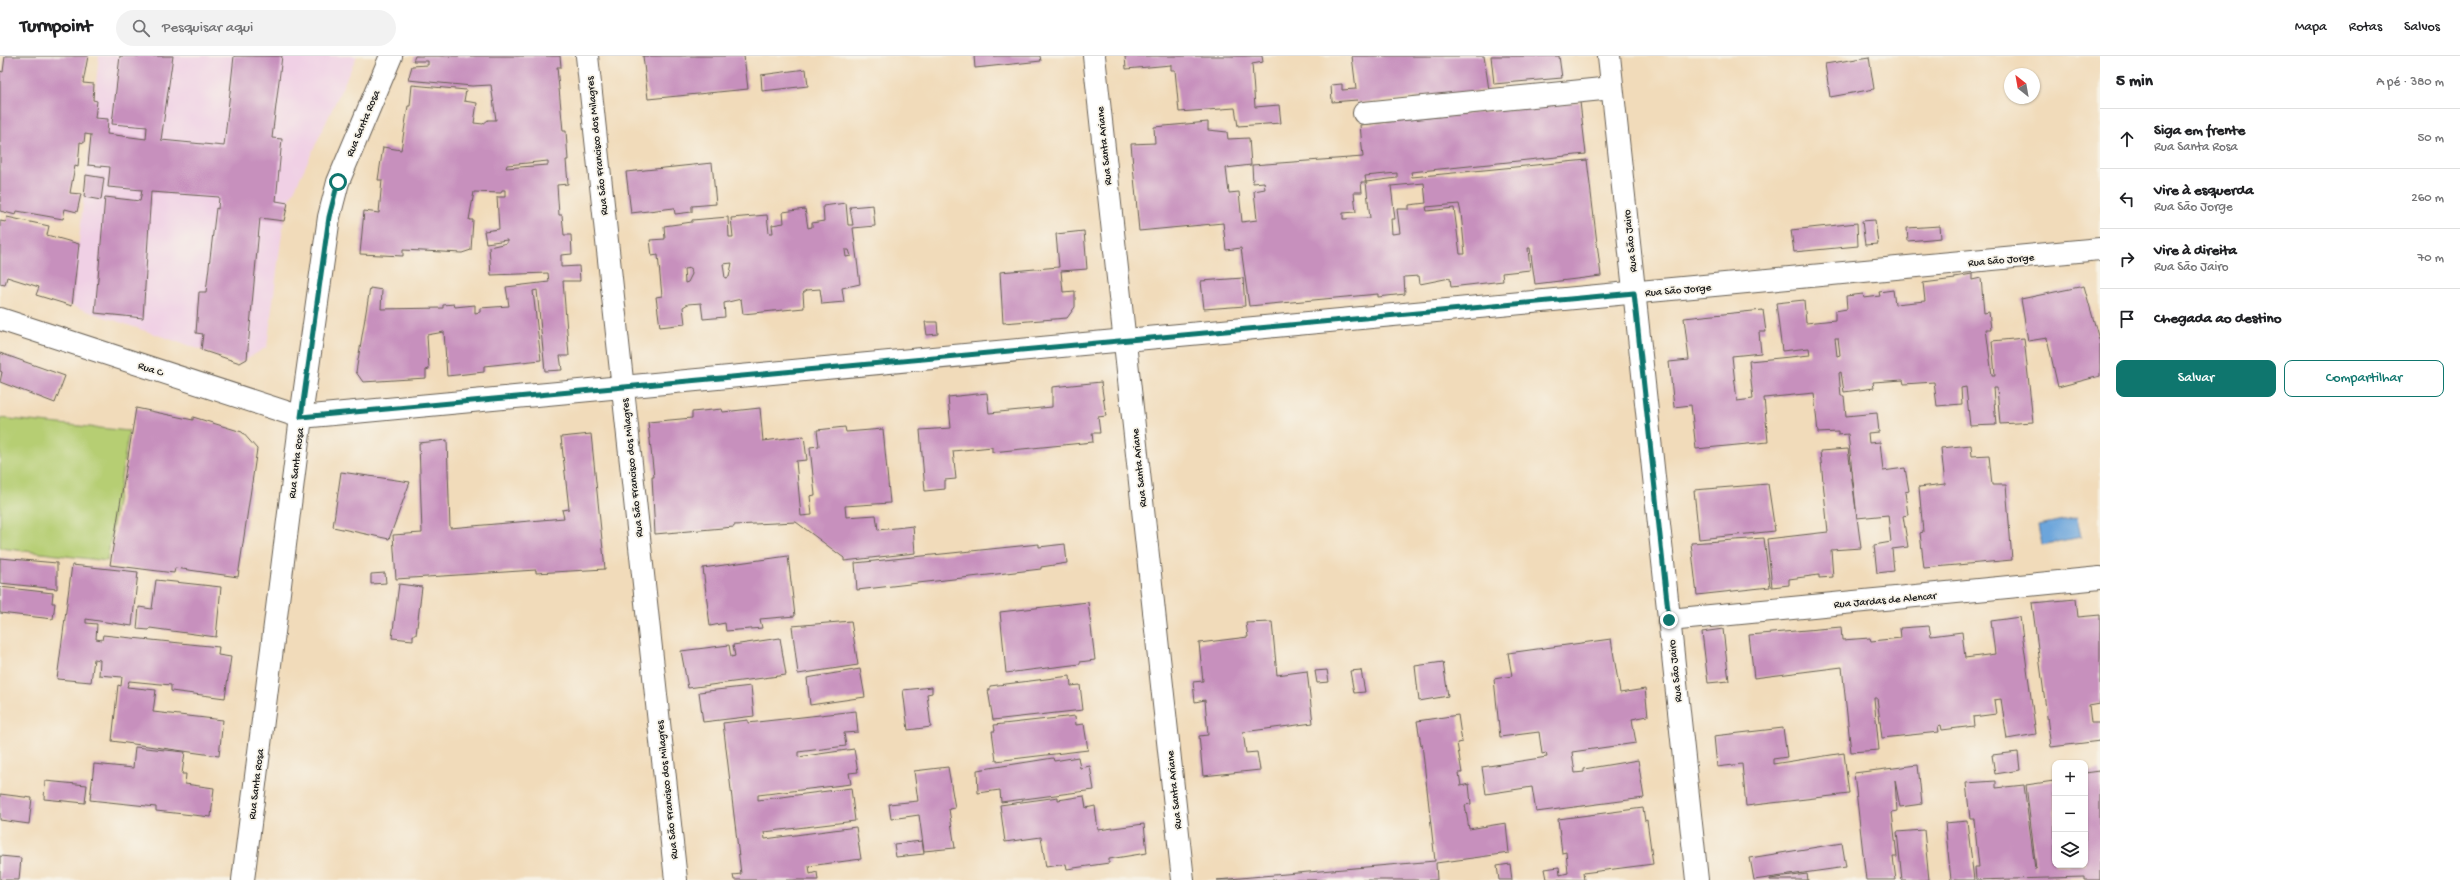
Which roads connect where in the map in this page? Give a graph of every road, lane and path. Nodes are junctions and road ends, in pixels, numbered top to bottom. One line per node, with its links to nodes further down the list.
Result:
1 (391, 56): 12 (street, Rua Santa Rosa)
2 (587, 56): 11 (street, Rua São Francisco dos Milagres)
3 (1094, 56): 10 (street, Rua Santa Ariane)
4 (1609, 56): 5 (street, Rua São Jairo)
5 (1612, 88): 6 (street); 8 (street, Rua São Jairo)
6 (1364, 113)
7 (2100, 249): 8 (street, Rua São Jorge)
8 (1634, 293): 10 (street, Rua São Jorge); 14 (street, Rua São Jairo)
9 (0, 319): 12 (street, Rua C)
10 (1125, 340): 11 (street, Rua São Jorge); 17 (street, Rua Santa Ariane)
11 (622, 387): 12 (street, Rua São Jorge); 16 (street, Rua São Francisco dos Milagres)
12 (301, 417): 15 (street, Rua Santa Rosa)
13 (2100, 578): 14 (street, Rua Jardas de Alencar)
14 (1669, 620): 18 (street, Rua São Jairo)
15 (243, 880)
16 (676, 880)
17 (1183, 880)
18 (1697, 880)

